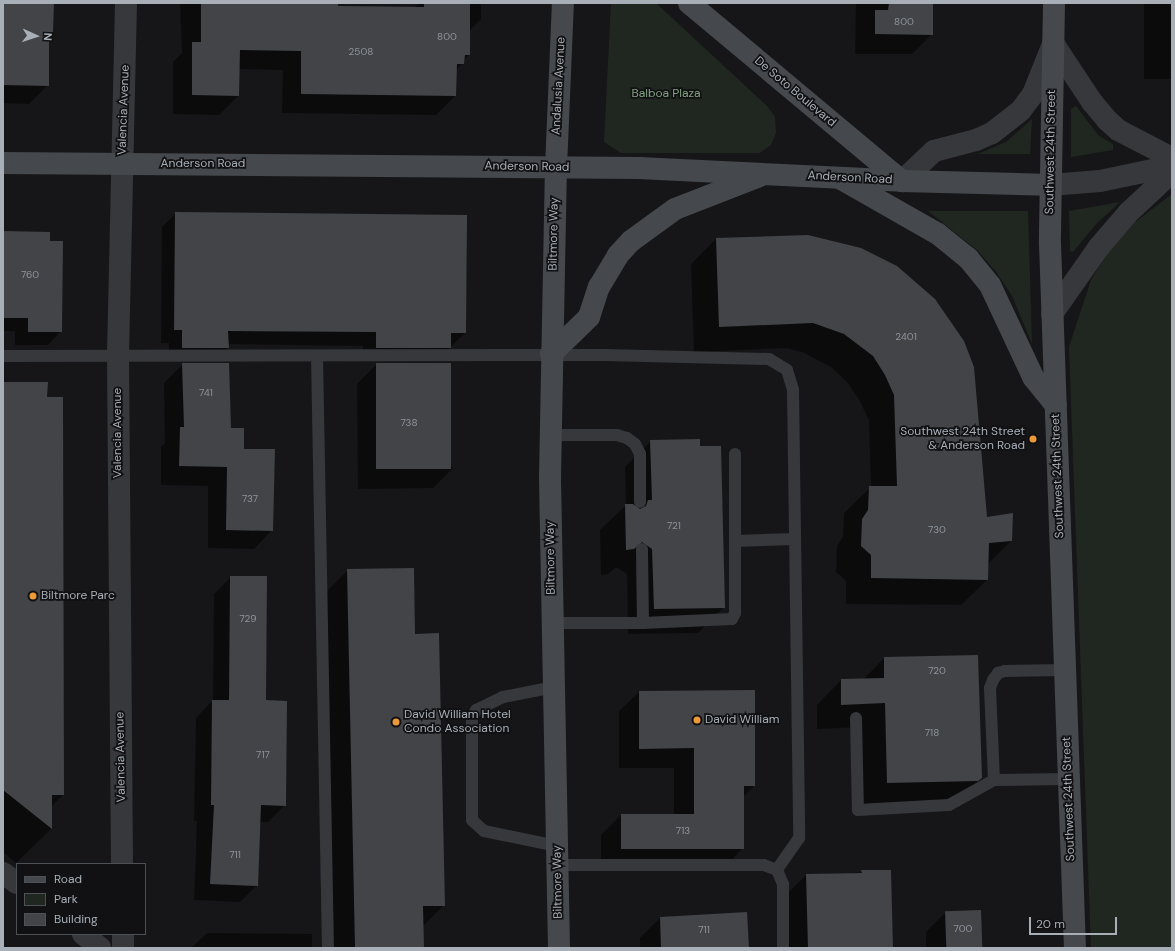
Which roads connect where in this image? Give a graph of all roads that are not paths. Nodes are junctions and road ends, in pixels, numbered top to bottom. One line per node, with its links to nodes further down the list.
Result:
1 (126, 3): 8 (street, Valencia Avenue)
2 (563, 3): 10 (street, Andalusia Avenue)
3 (689, 3): 14 (street, De Soto Boulevard)
4 (1054, 3): 5 (street, Southwest 24th Street)
5 (1053, 43): 6 (street); 14 (street); 15 (street, Southwest 24th Street)
6 (1172, 158)
7 (3, 163): 8 (street, Anderson Road)
8 (122, 164): 10 (street, Anderson Road); 18 (street, Valencia Avenue)
9 (1172, 166): 15 (street)
10 (556, 168): 12 (street, Anderson Road); 17 (street, Biltmore Way)
11 (1172, 172): 16 (street)
12 (767, 174): 13 (street, Anderson Road); 17 (street)
13 (839, 178): 14 (street, Anderson Road); 21 (street)
14 (902, 181): 15 (street, Anderson Road)
15 (1050, 185): 16 (street, Southwest 24th Street)
16 (1052, 314): 21 (street, Southwest 24th Street)
17 (551, 354): 20 (lane); 22 (street, Biltmore Way); 25 (lane)
18 (118, 355): 19 (lane); 20 (lane); 36 (street, Valencia Avenue)
19 (3, 356)
20 (317, 356): 44 (lane)
21 (1056, 405): 30 (street, Southwest 24th Street)
22 (550, 435): 24 (lane); 28 (street, Biltmore Way)
23 (735, 454): 26 (lane)
24 (640, 502)
25 (795, 539): 26 (lane); 37 (lane)
26 (735, 541): 29 (lane)
27 (642, 549): 29 (lane)
28 (553, 623): 29 (lane); 31 (street, Biltmore Way)
29 (643, 623)
30 (1065, 670): 33 (street, Southwest 24th Street); 34 (lane)
31 (554, 687): 35 (street, Biltmore Way); 35 (lane)
32 (856, 718): 34 (lane)
33 (1068, 779): 34 (lane); 47 (street, Southwest 24th Street)
34 (994, 780)
35 (557, 856): 37 (lane); 45 (street, Biltmore Way)
36 (122, 863)
37 (777, 870): 46 (lane)
38 (3, 873): 39 (street)
39 (16, 882)
40 (83, 935): 42 (street)
41 (123, 935): 43 (street)
42 (100, 948)
43 (123, 948)
44 (328, 948)
45 (559, 948)
46 (783, 948)
47 (1075, 948)

